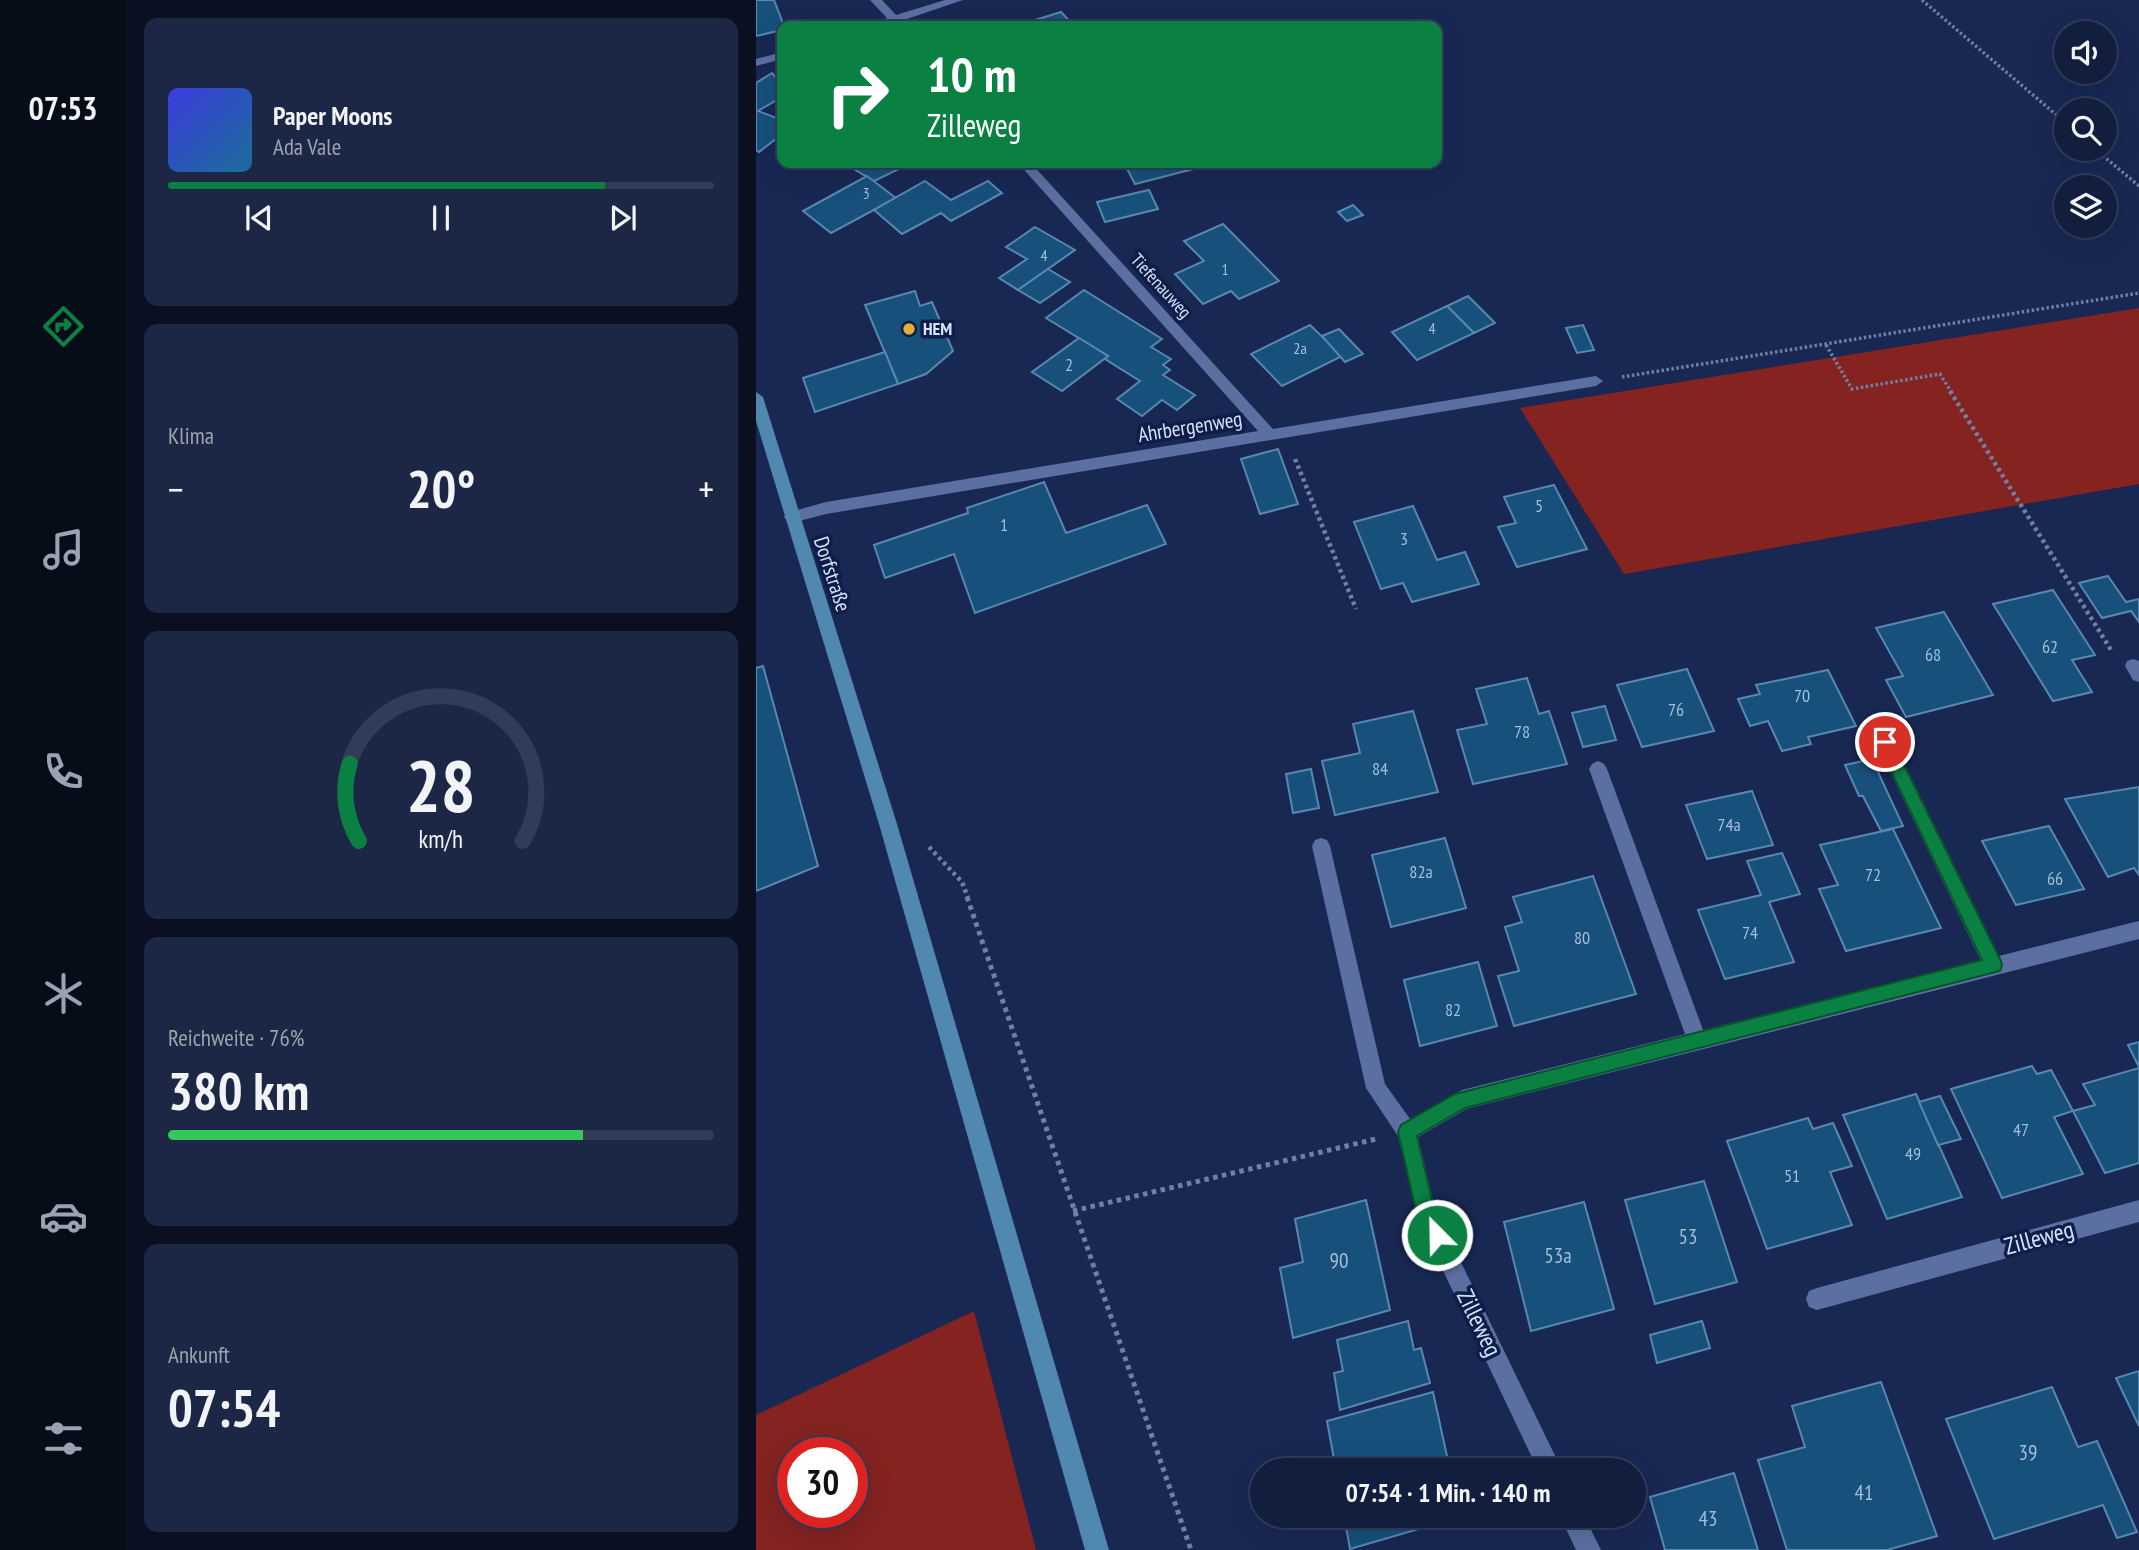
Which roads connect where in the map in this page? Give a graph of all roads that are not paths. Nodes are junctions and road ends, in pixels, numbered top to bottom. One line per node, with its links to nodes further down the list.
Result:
1 (876, 0): 3 (street)
2 (957, 0): 4 (street)
3 (896, 21)
4 (903, 21)
5 (777, 57): 6 (street)
6 (756, 63)
7 (1029, 168): 10 (street, Tiefenauweg)
8 (1596, 381): 10 (street, Ahrbergenweg)
9 (756, 397): 11 (street, Dorfstraße)
10 (1277, 434): 11 (street, Ahrbergenweg)
11 (792, 517): 23 (street, Dorfstraße)
12 (1885, 742): 16 (street)
13 (1598, 769): 17 (street)
14 (1321, 846): 18 (street, Zilleweg)
15 (2139, 930): 16 (street)
16 (1993, 965): 17 (street)
17 (1696, 1040): 18 (street)
18 (1407, 1132): 21 (street, Zilleweg)
19 (2139, 1211): 20 (street, Zilleweg)
20 (1817, 1299)
21 (1544, 1458)
22 (1578, 1528): 24 (street)
23 (1097, 1550)
24 (1588, 1550)

